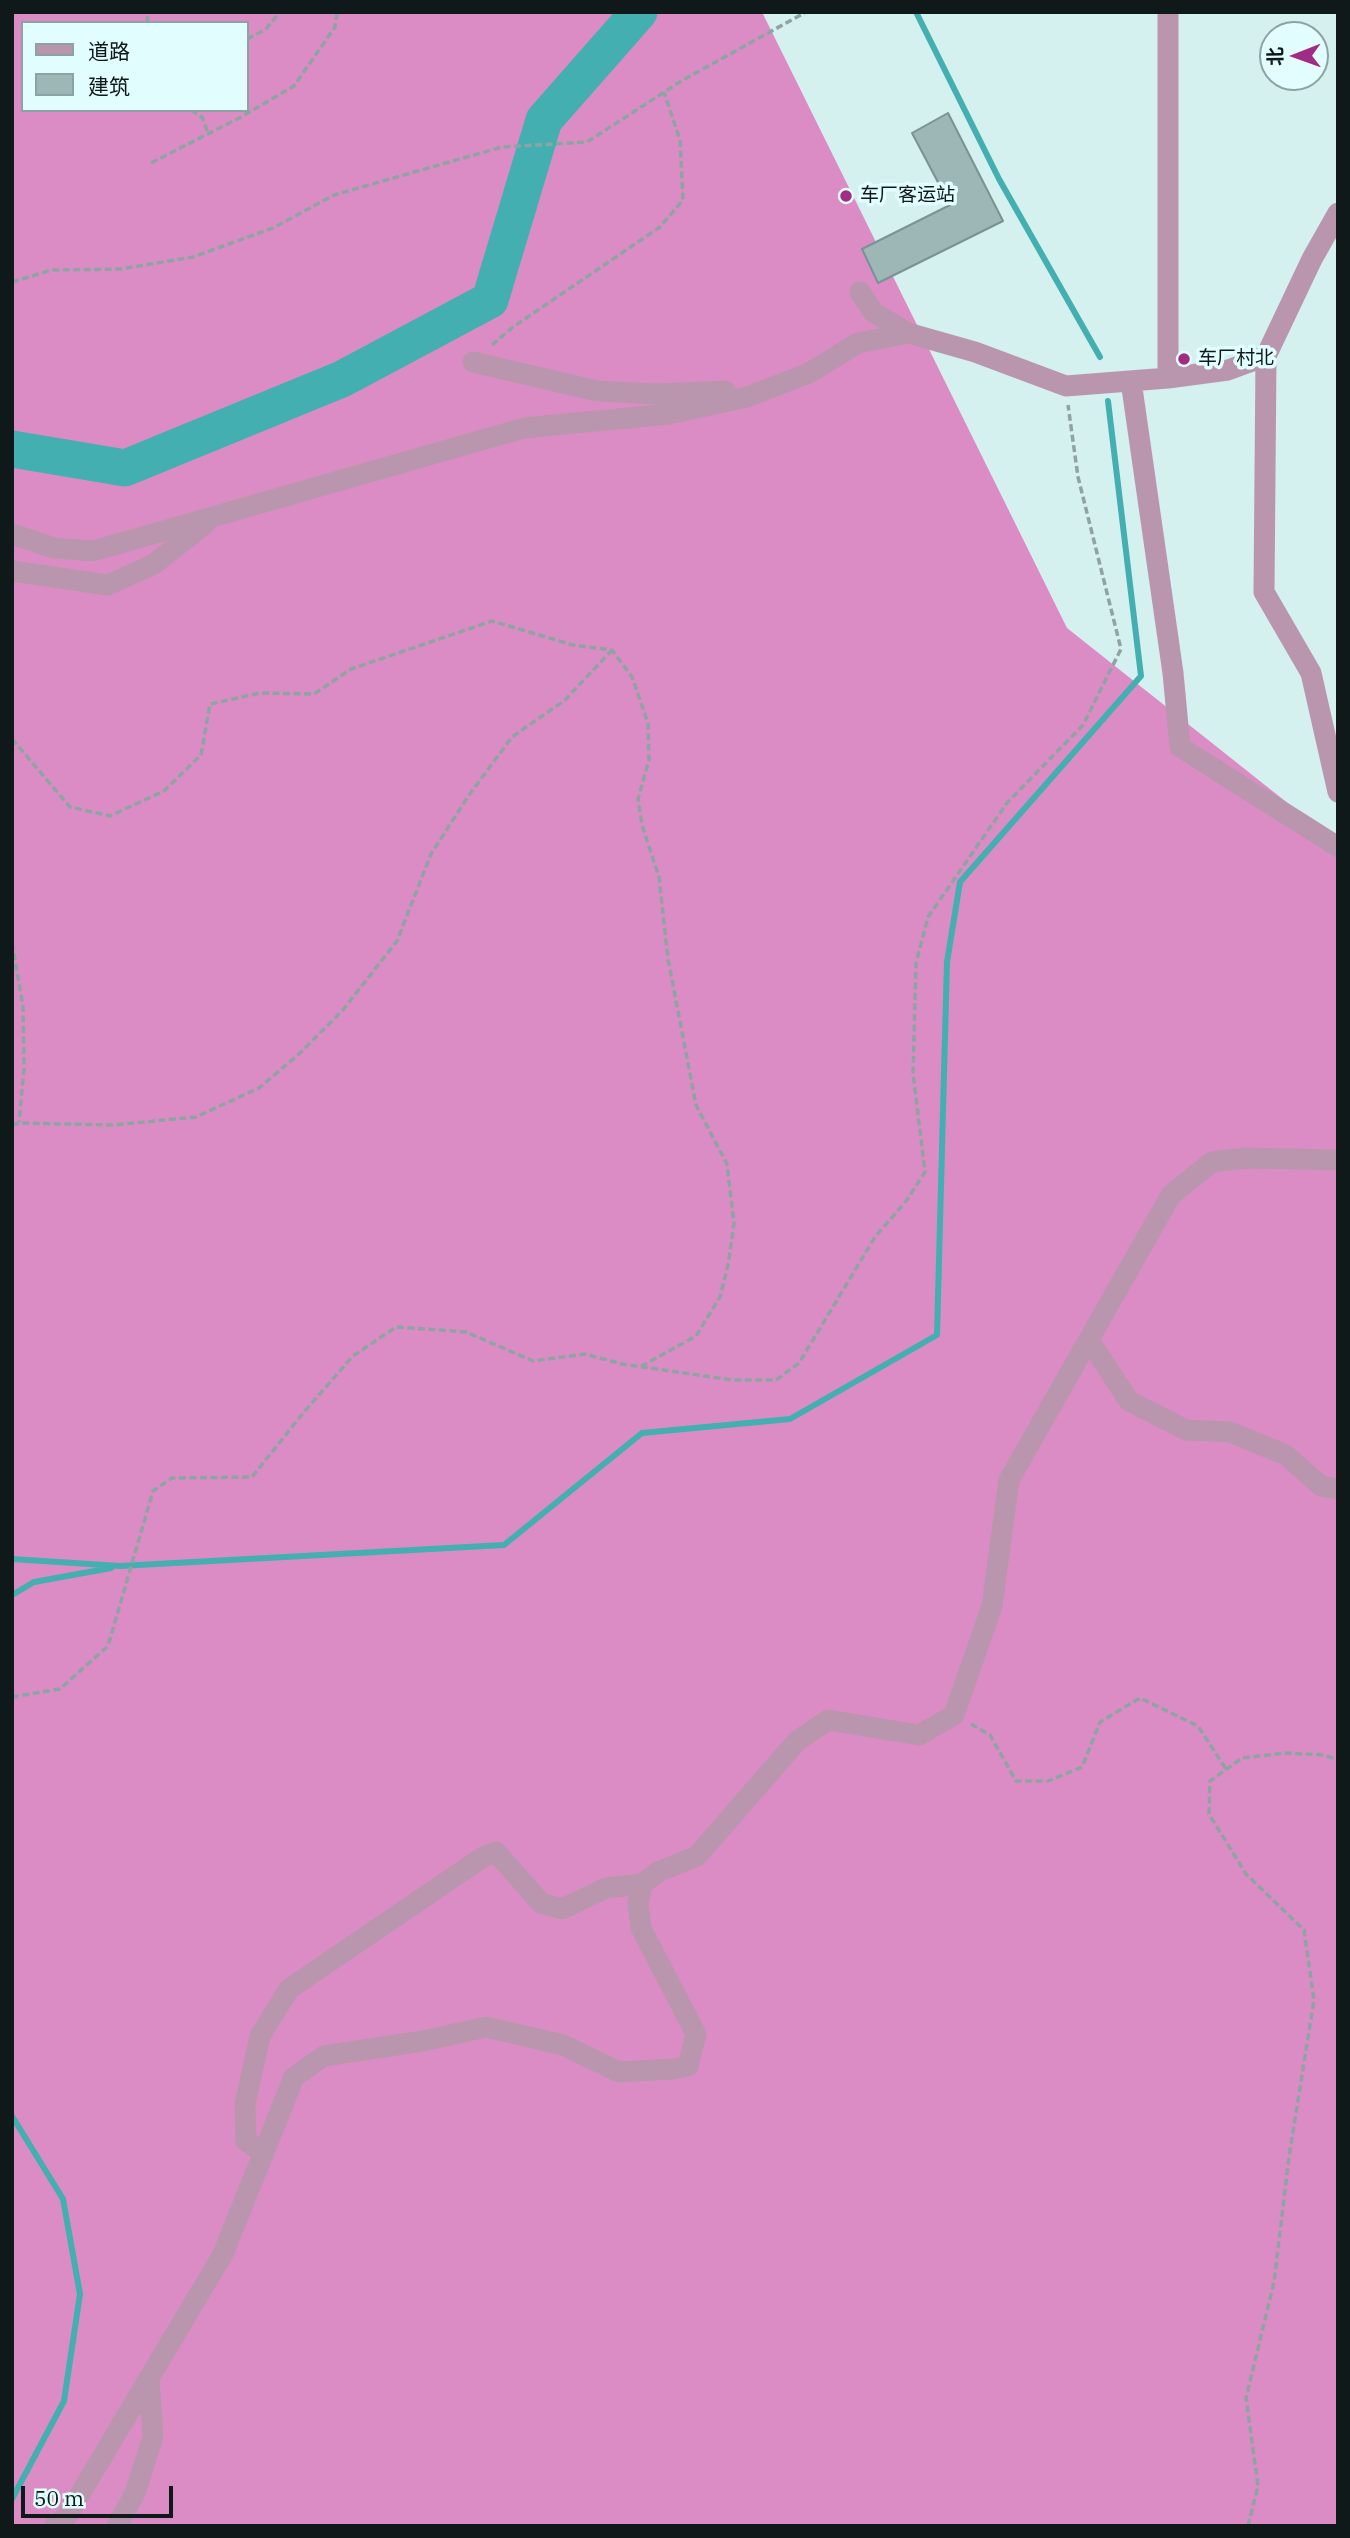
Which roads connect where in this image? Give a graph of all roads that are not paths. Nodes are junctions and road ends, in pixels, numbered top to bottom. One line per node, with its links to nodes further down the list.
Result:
1 (1168, 12): 7 (street)
2 (1338, 213): 5 (street)
3 (860, 292): 4 (street)
4 (908, 333): 8 (street); 9 (street)
5 (1266, 356): 7 (street); 13 (street)
6 (473, 362): 9 (street)
7 (1168, 378): 8 (street)
8 (1131, 381): 14 (street)
9 (766, 390): 10 (street)
10 (216, 516): 11 (street); 12 (street)
11 (12, 534)
12 (12, 571)
13 (1338, 792)
14 (1338, 847)
15 (1338, 1160): 16 (street)
16 (1089, 1340): 17 (street); 18 (street)
17 (1338, 1489)
18 (642, 1884): 19 (street); 19 (street)
19 (264, 2153): 20 (street)
20 (149, 2378): 21 (street); 22 (street)
21 (54, 2526)
22 (117, 2526)

